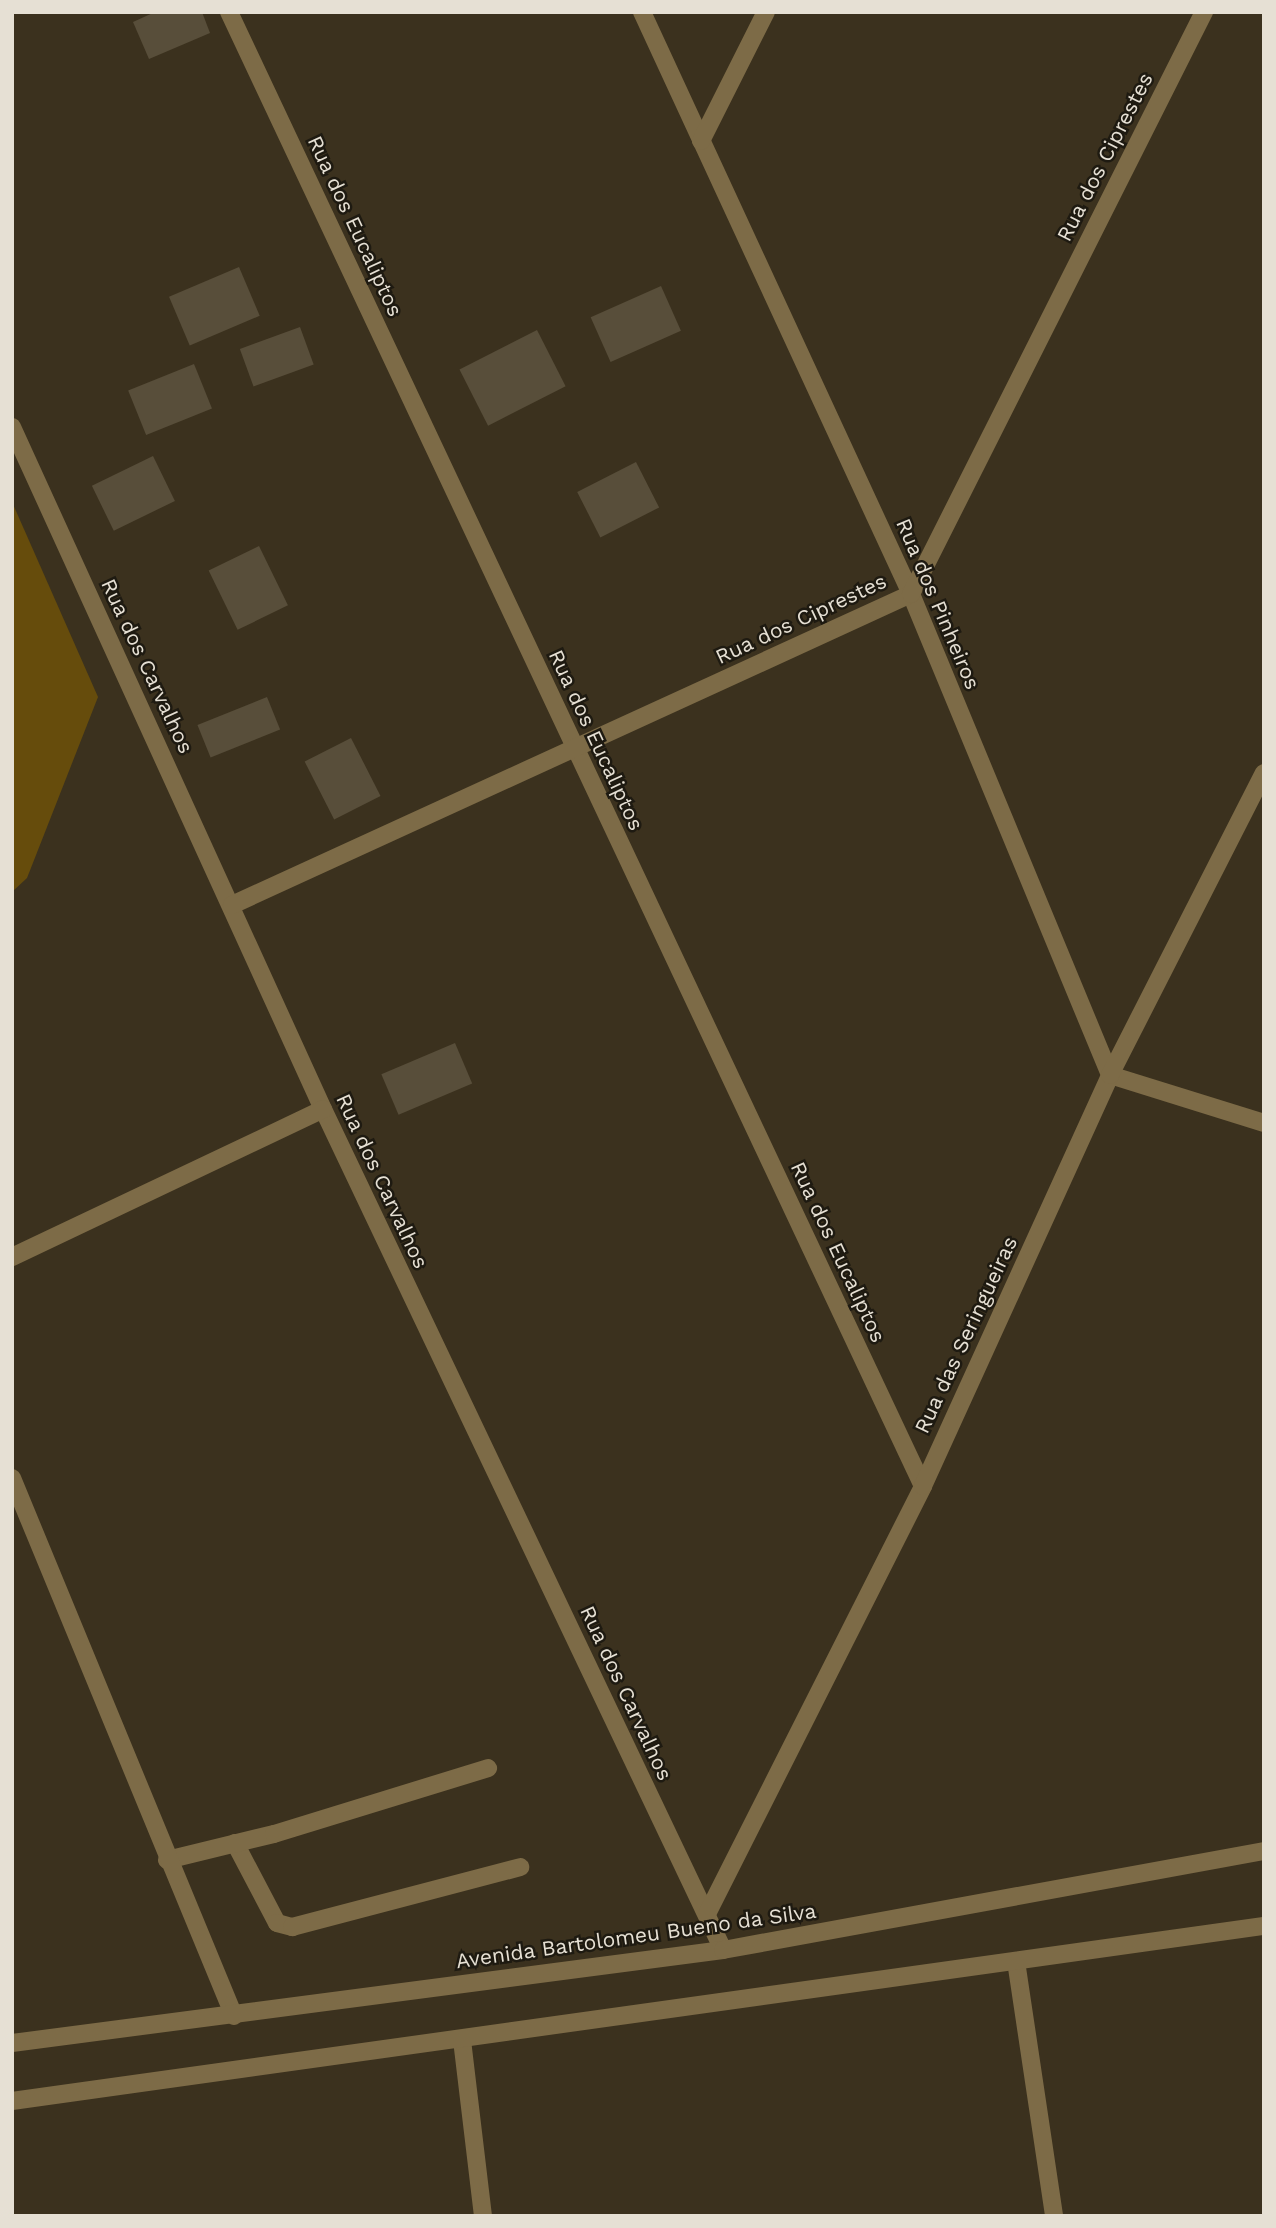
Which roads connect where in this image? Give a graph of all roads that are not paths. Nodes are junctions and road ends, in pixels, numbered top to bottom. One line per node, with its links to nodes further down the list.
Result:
1 (229, 12): 8 (street, Rua dos Eucaliptos)
2 (642, 12): 5 (street, Rua dos Pinheiros)
3 (766, 12): 5 (street)
4 (1203, 12): 7 (street, Rua dos Ciprestes)
5 (702, 141): 7 (street, Rua dos Pinheiros)
6 (12, 427): 10 (street, Rua dos Carvalhos)
7 (911, 594): 8 (street, Rua dos Ciprestes); 11 (street, Rua dos Pinheiros)
8 (575, 748): 10 (street, Rua dos Ciprestes); 16 (street, Rua dos Eucaliptos)
9 (1264, 773): 11 (street, Rua das Seringueiras)
10 (232, 905): 12 (street, Rua dos Carvalhos)
11 (1110, 1075): 13 (street); 16 (street, Rua das Seringueiras)
12 (323, 1109): 14 (street); 22 (street, Rua dos Carvalhos)
13 (1264, 1123)
14 (12, 1257)
15 (12, 1478): 20 (street)
16 (923, 1486): 22 (street, Rua das Seringueiras)
17 (488, 1768): 18 (street)
18 (235, 1843): 20 (street); 21 (street)
19 (1264, 1851): 24 (street, Avenida Bartolomeu Bueno da Silva)
20 (166, 1860): 26 (street)
21 (520, 1867)
22 (706, 1914): 24 (street, Rua dos Carvalhos)
23 (1264, 1926): 25 (street)
24 (723, 1950): 26 (street, Avenida Bartolomeu Bueno da Silva)
25 (1016, 1961): 27 (street); 31 (street)
26 (234, 2015): 28 (street, Avenida Bartolomeu Bueno da Silva)
27 (462, 2040): 29 (street); 30 (street)
28 (12, 2043)
29 (12, 2101)
30 (483, 2216)
31 (1054, 2216)

